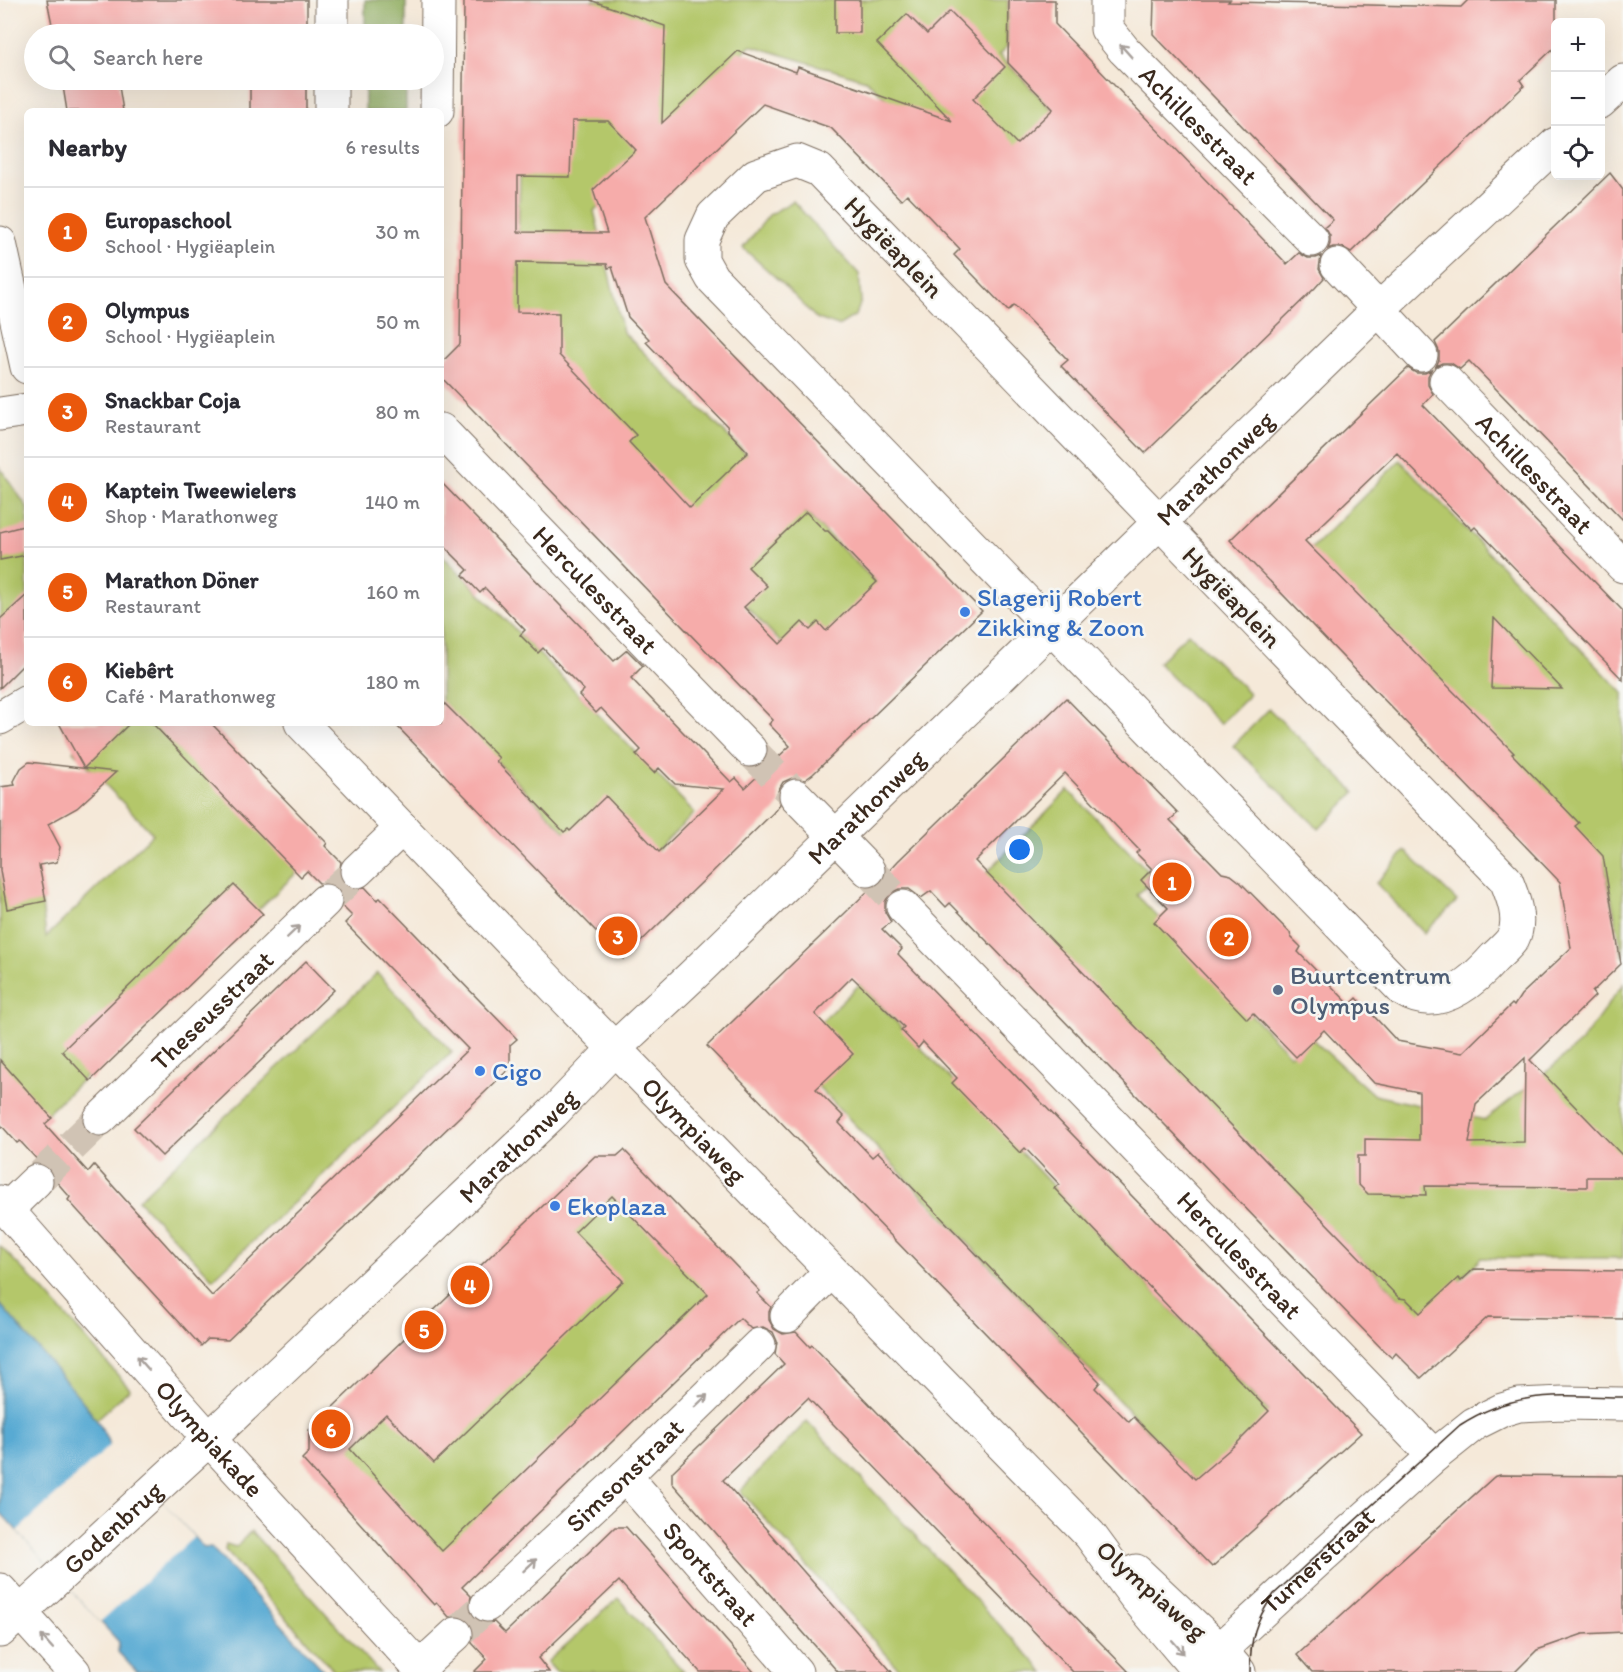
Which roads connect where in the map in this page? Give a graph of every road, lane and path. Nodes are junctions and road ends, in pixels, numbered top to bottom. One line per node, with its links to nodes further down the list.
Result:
1 (332, 0): 4 (street)
2 (438, 0): 5 (street)
3 (1107, 0): 13 (street, Achillesstraat, one-way to 3)
4 (332, 24)
5 (438, 24)
6 (1623, 81): 9 (street)
7 (331, 90): 10 (street)
8 (436, 90): 11 (street)
9 (1605, 97)
10 (331, 108)
11 (436, 108)
12 (1551, 149): 16 (street, Marathonweg)
13 (1312, 240)
14 (0, 243): 18 (street)
15 (1337, 265): 16 (street)
16 (1379, 309): 19 (street); 25 (street, Marathonweg)
17 (0, 342): 21 (street)
18 (24, 353)
19 (1421, 355)
20 (1446, 381): 26 (street, Achillesstraat)
21 (24, 386)
22 (24, 410): 23 (street)
23 (0, 414)
24 (444, 433): 31 (street, Herculesstraat)
25 (1161, 523): 27 (street, Marathonweg); 27 (street, Hygiëaplein); 27 (street, Hygiëaplein)
26 (1623, 566)
27 (1051, 628): 34 (street, Marathonweg)
28 (24, 704): 29 (street)
29 (0, 718)
30 (304, 726): 33 (street, Olympiaweg)
31 (750, 750)
32 (796, 796): 34 (street)
33 (402, 828): 36 (street); 39 (street, Olympiaweg)
34 (835, 837): 35 (street); 39 (street, Marathonweg)
35 (868, 870)
36 (357, 871)
37 (325, 901): 40 (street, Theseusstraat, one-way to 37)
38 (903, 907): 48 (street, Herculesstraat)
39 (615, 1048): 43 (street, Olympiaweg); 47 (street, Marathonweg)
40 (100, 1119)
41 (36, 1181): 42 (street)
42 (3, 1206): 47 (street, Olympiakade, one-way to 42)
43 (831, 1271): 44 (street); 54 (street, Olympiaweg)
44 (787, 1316)
45 (759, 1345): 50 (street, Simsonstraat, one-way to 45)
46 (1623, 1404): 48 (street)
47 (209, 1439): 49 (street, Marathonweg); 55 (street, Olympiakade)
48 (1434, 1456): 54 (street, Turnerstraat)
49 (175, 1470): 52 (street, Godenbrug)
50 (625, 1476): 51 (street, Simsonstraat, one-way to 50); 57 (street, Sportstraat)
51 (487, 1605)
52 (7, 1611): 56 (street, one-way to 52)
53 (456, 1634): 55 (street)
54 (1217, 1667)
55 (421, 1670)
56 (74, 1672)
57 (796, 1672)

